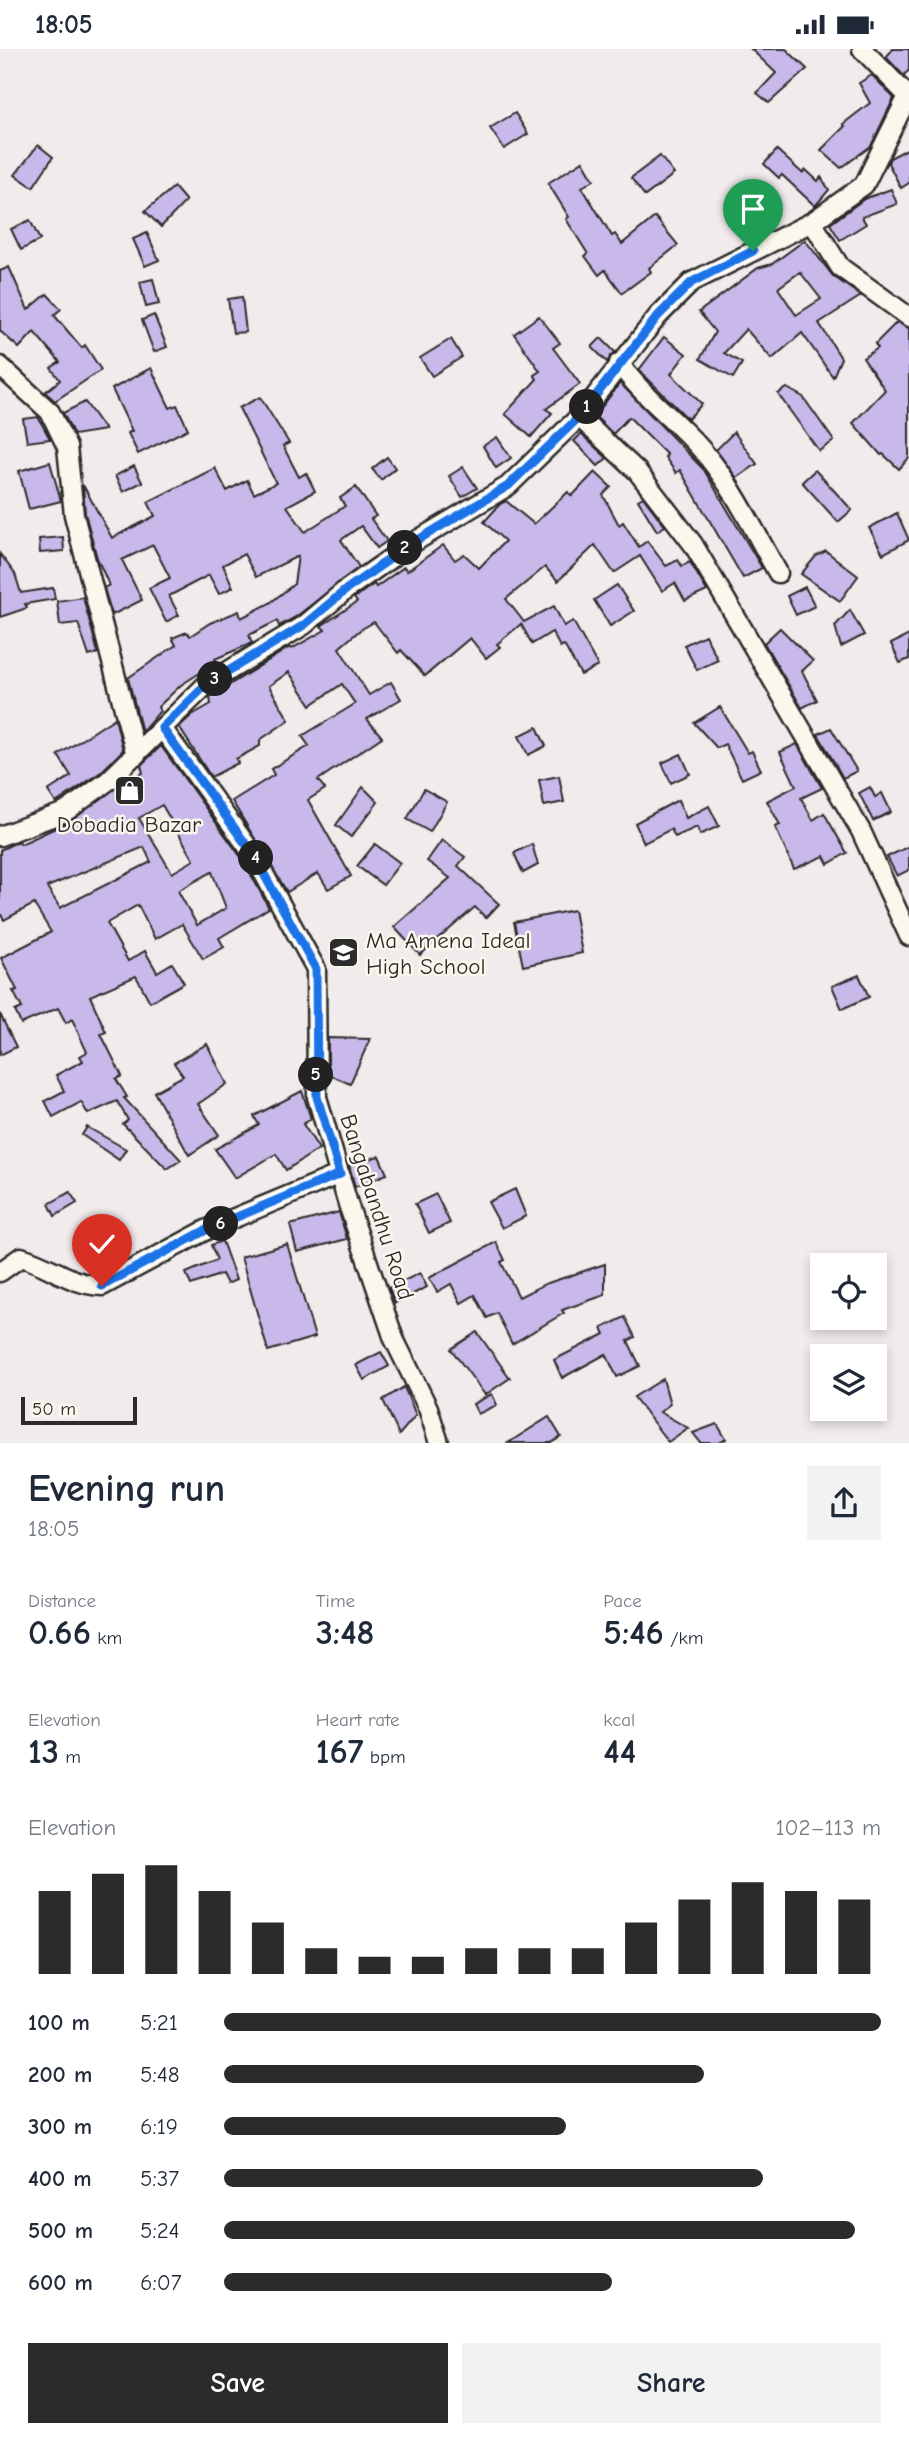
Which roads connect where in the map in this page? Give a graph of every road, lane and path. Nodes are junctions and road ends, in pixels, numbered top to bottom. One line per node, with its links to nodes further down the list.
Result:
1 (862, 49): 2 (street)
2 (908, 95): 3 (street)
3 (812, 222): 4 (street); 5 (street)
4 (909, 317)
5 (619, 363): 7 (street); 8 (street)
6 (0, 366): 10 (street)
7 (579, 417): 9 (street); 12 (street)
8 (778, 573)
9 (162, 728): 10 (street); 13 (street, Bangabandhu Road)
10 (136, 755): 11 (street)
11 (0, 836)
12 (909, 936)
13 (340, 1174): 14 (street); 15 (street, Bangabandhu Road)
14 (0, 1272)
15 (439, 1443)

